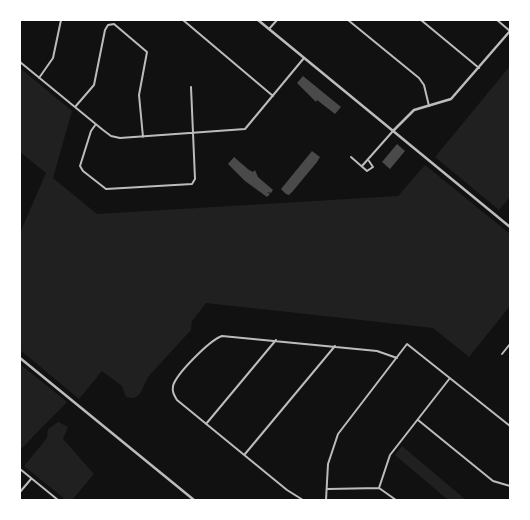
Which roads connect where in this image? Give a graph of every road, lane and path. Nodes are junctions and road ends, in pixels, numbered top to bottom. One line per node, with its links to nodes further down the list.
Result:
1 (61, 20): 13 (street)
2 (183, 20): 15 (street)
3 (258, 20): 8 (street)
4 (277, 20): 8 (street)
5 (348, 20): 16 (street)
6 (422, 20): 12 (street)
7 (497, 20): 9 (street)
8 (269, 29): 10 (street)
9 (510, 31): 12 (street)
10 (304, 58): 15 (street); 19 (street)
11 (20, 62): 13 (street)
12 (479, 68): 16 (street)
13 (39, 78): 17 (street)
14 (191, 87): 20 (street)
15 (273, 96): 20 (street)
16 (429, 106): 19 (street)
17 (75, 107): 18 (street); 21 (street)
18 (96, 124): 20 (street); 21 (street)
19 (394, 131): 23 (street); 25 (street)
20 (193, 134): 21 (street)
21 (143, 137)
22 (351, 157): 24 (street)
23 (369, 161): 24 (street); 24 (street)
24 (362, 166)
25 (510, 227)
26 (276, 340): 28 (street); 34 (street); 34 (street)
27 (510, 344): 29 (street)
28 (335, 346): 31 (street); 36 (street)
29 (502, 354)
30 (20, 358): 44 (street)
31 (397, 358): 32 (street); 41 (street)
32 (450, 378): 33 (street); 35 (street)
33 (418, 420): 39 (street); 40 (street)
34 (206, 424): 36 (street)
35 (510, 426)
36 (245, 455): 45 (street)
37 (20, 469): 38 (street)
38 (32, 478): 42 (street); 43 (street)
39 (510, 486)
40 (379, 488): 41 (street); 47 (street)
41 (328, 489): 46 (street)
42 (20, 492)
43 (58, 500)
44 (194, 500)
45 (303, 500)
46 (326, 500)
47 (396, 500)

